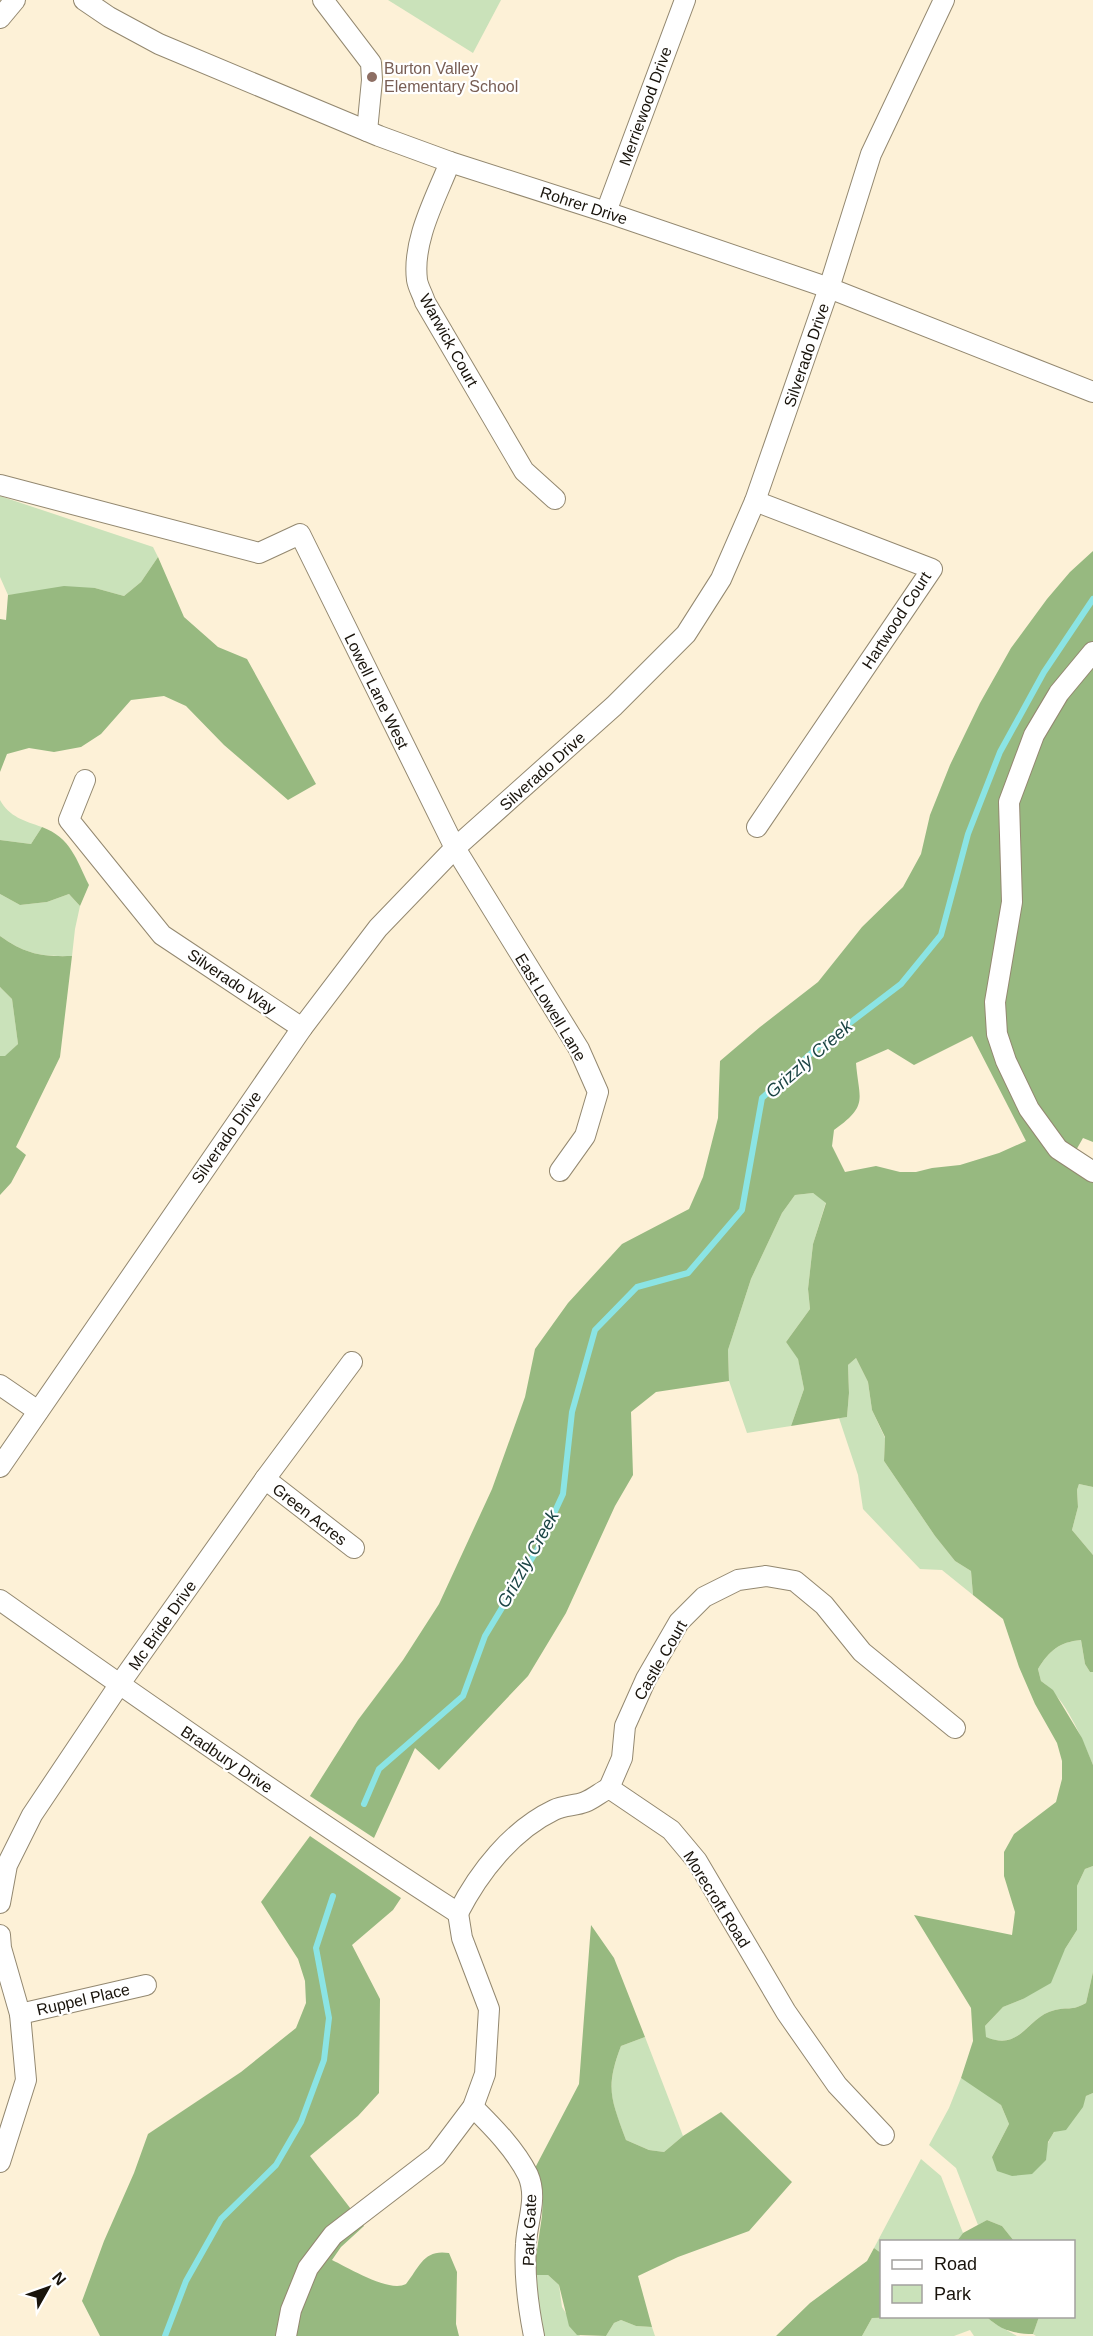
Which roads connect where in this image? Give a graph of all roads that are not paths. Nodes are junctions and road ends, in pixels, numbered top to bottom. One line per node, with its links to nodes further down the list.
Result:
1 (15, 0): 6 (street)
2 (84, 0): 7 (street, Rohrer Drive)
3 (323, 0): 7 (street)
4 (685, 0): 9 (street, Merriewood Drive)
5 (944, 0): 10 (street, Silverado Drive)
6 (0, 18)
7 (367, 131): 8 (street, Rohrer Drive)
8 (450, 162): 9 (street, Rohrer Drive); 13 (street, Warwick Court)
9 (606, 212): 10 (street, Rohrer Drive)
10 (829, 288): 11 (street, Rohrer Drive); 14 (street, Silverado Drive)
11 (1093, 392)
12 (0, 485): 18 (street, Lowell Lane West)
13 (555, 499)
14 (756, 501): 17 (street, Hartwood Court); 18 (street, Silverado Drive)
15 (1093, 652): 21 (street)
16 (85, 780): 19 (street, Silverado Way)
17 (757, 827)
18 (455, 848): 19 (street, Silverado Drive); 20 (street, East Lowell Lane)
19 (302, 1028): 24 (street, Silverado Drive)
20 (560, 1171)
21 (1093, 1172)
22 (352, 1362): 26 (street, Mc Bride Drive)
23 (0, 1385): 24 (street)
24 (38, 1411): 25 (street, Silverado Drive)
25 (0, 1467)
26 (266, 1479): 27 (street, Green Acres); 29 (street, Mc Bride Drive)
27 (354, 1548)
28 (0, 1600): 29 (street, Bradbury Drive)
29 (120, 1685): 32 (street, Mc Bride Drive); 33 (street, Bradbury Drive)
30 (956, 1728): 31 (street, Castle Court)
31 (609, 1788): 33 (street); 38 (street, Morecroft Road)
32 (0, 1903)
33 (458, 1913): 37 (street)
34 (0, 1935): 36 (street)
35 (146, 1985): 36 (street, Ruppel Place)
36 (20, 2013): 39 (street)
37 (473, 2107): 40 (street); 41 (street, Park Gate)
38 (884, 2135)
39 (0, 2162)
40 (286, 2336)
41 (534, 2336)

